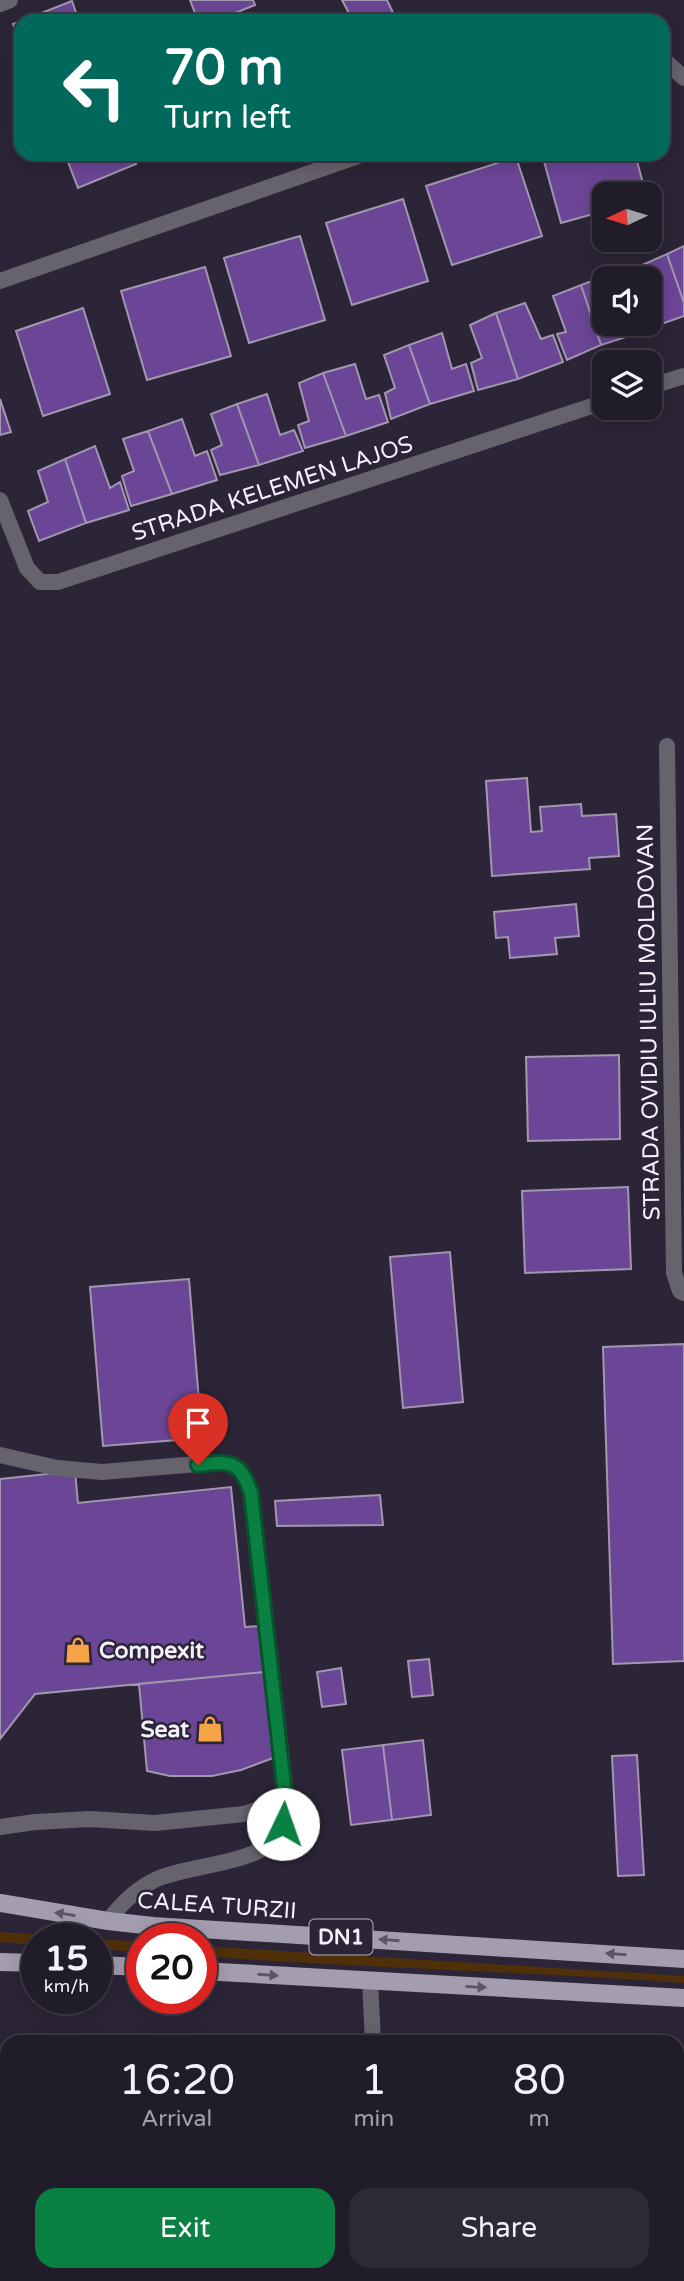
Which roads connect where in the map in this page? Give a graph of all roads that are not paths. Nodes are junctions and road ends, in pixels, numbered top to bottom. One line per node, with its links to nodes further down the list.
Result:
1 (10, 0): 2 (lane)
2 (0, 4)
3 (670, 65): 4 (lane)
4 (684, 78)
5 (344, 161): 6 (lane)
6 (0, 281)
7 (684, 376): 8 (lane)
8 (662, 383)
9 (592, 406): 10 (lane, STRADA KELEMEN LAJOS)
10 (0, 500)
11 (667, 746): 12 (lane, STRADA OVIDIU IULIU MOLDOVAN)
12 (684, 1293)
13 (0, 1455): 14 (lane)
14 (285, 1788): 15 (lane); 17 (lane)
15 (0, 1827)
16 (0, 1903): 17 (main road, CALEA TURZII / DN1, one-way to 16)
17 (108, 1921): 18 (main road, CALEA TURZII / DN1, one-way to 17)
18 (684, 1959)
19 (0, 1962): 20 (main road)
20 (21, 1963)
21 (217, 1972): 22 (main road, DN1, one-way to 22)
22 (370, 1981): 23 (main road, DN1, one-way to 23); 24 (lane)
23 (684, 1998)
24 (373, 2035)

